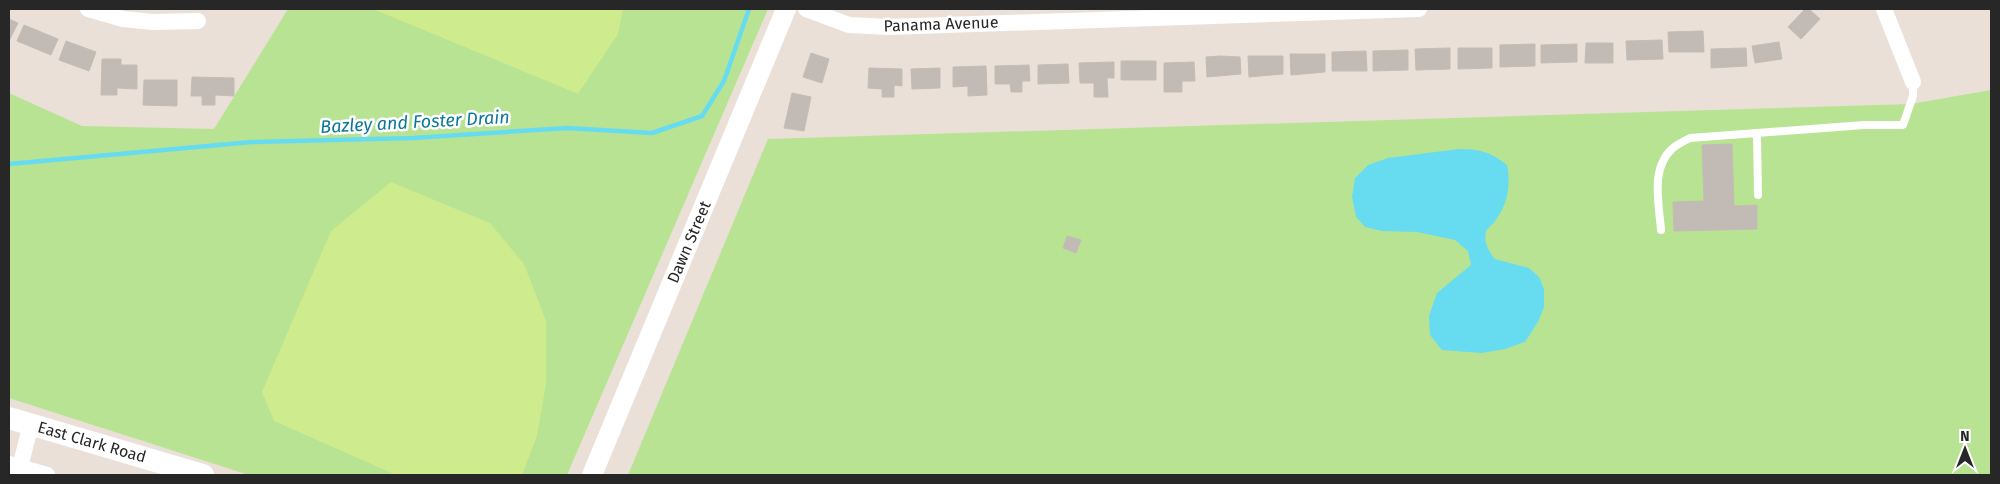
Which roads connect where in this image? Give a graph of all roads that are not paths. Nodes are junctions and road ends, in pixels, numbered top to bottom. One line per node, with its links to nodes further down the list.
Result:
1 (88, 9): 8 (street)
2 (786, 9): 18 (street, Dawn Street)
3 (806, 9): 7 (street, Panama Avenue)
4 (1419, 9): 6 (street, Panama Avenue)
5 (1884, 9): 9 (street)
6 (1319, 10): 7 (street, Panama Avenue)
7 (1077, 14)
8 (198, 22)
9 (1913, 82): 10 (lane)
10 (1757, 134): 11 (lane); 12 (lane)
11 (1758, 195)
12 (1661, 230)
13 (9, 418): 14 (main road, East Clark Road)
14 (31, 424): 15 (street); 17 (main road, East Clark Road)
15 (15, 469): 16 (street)
16 (47, 475)
17 (203, 475)
18 (592, 475)

